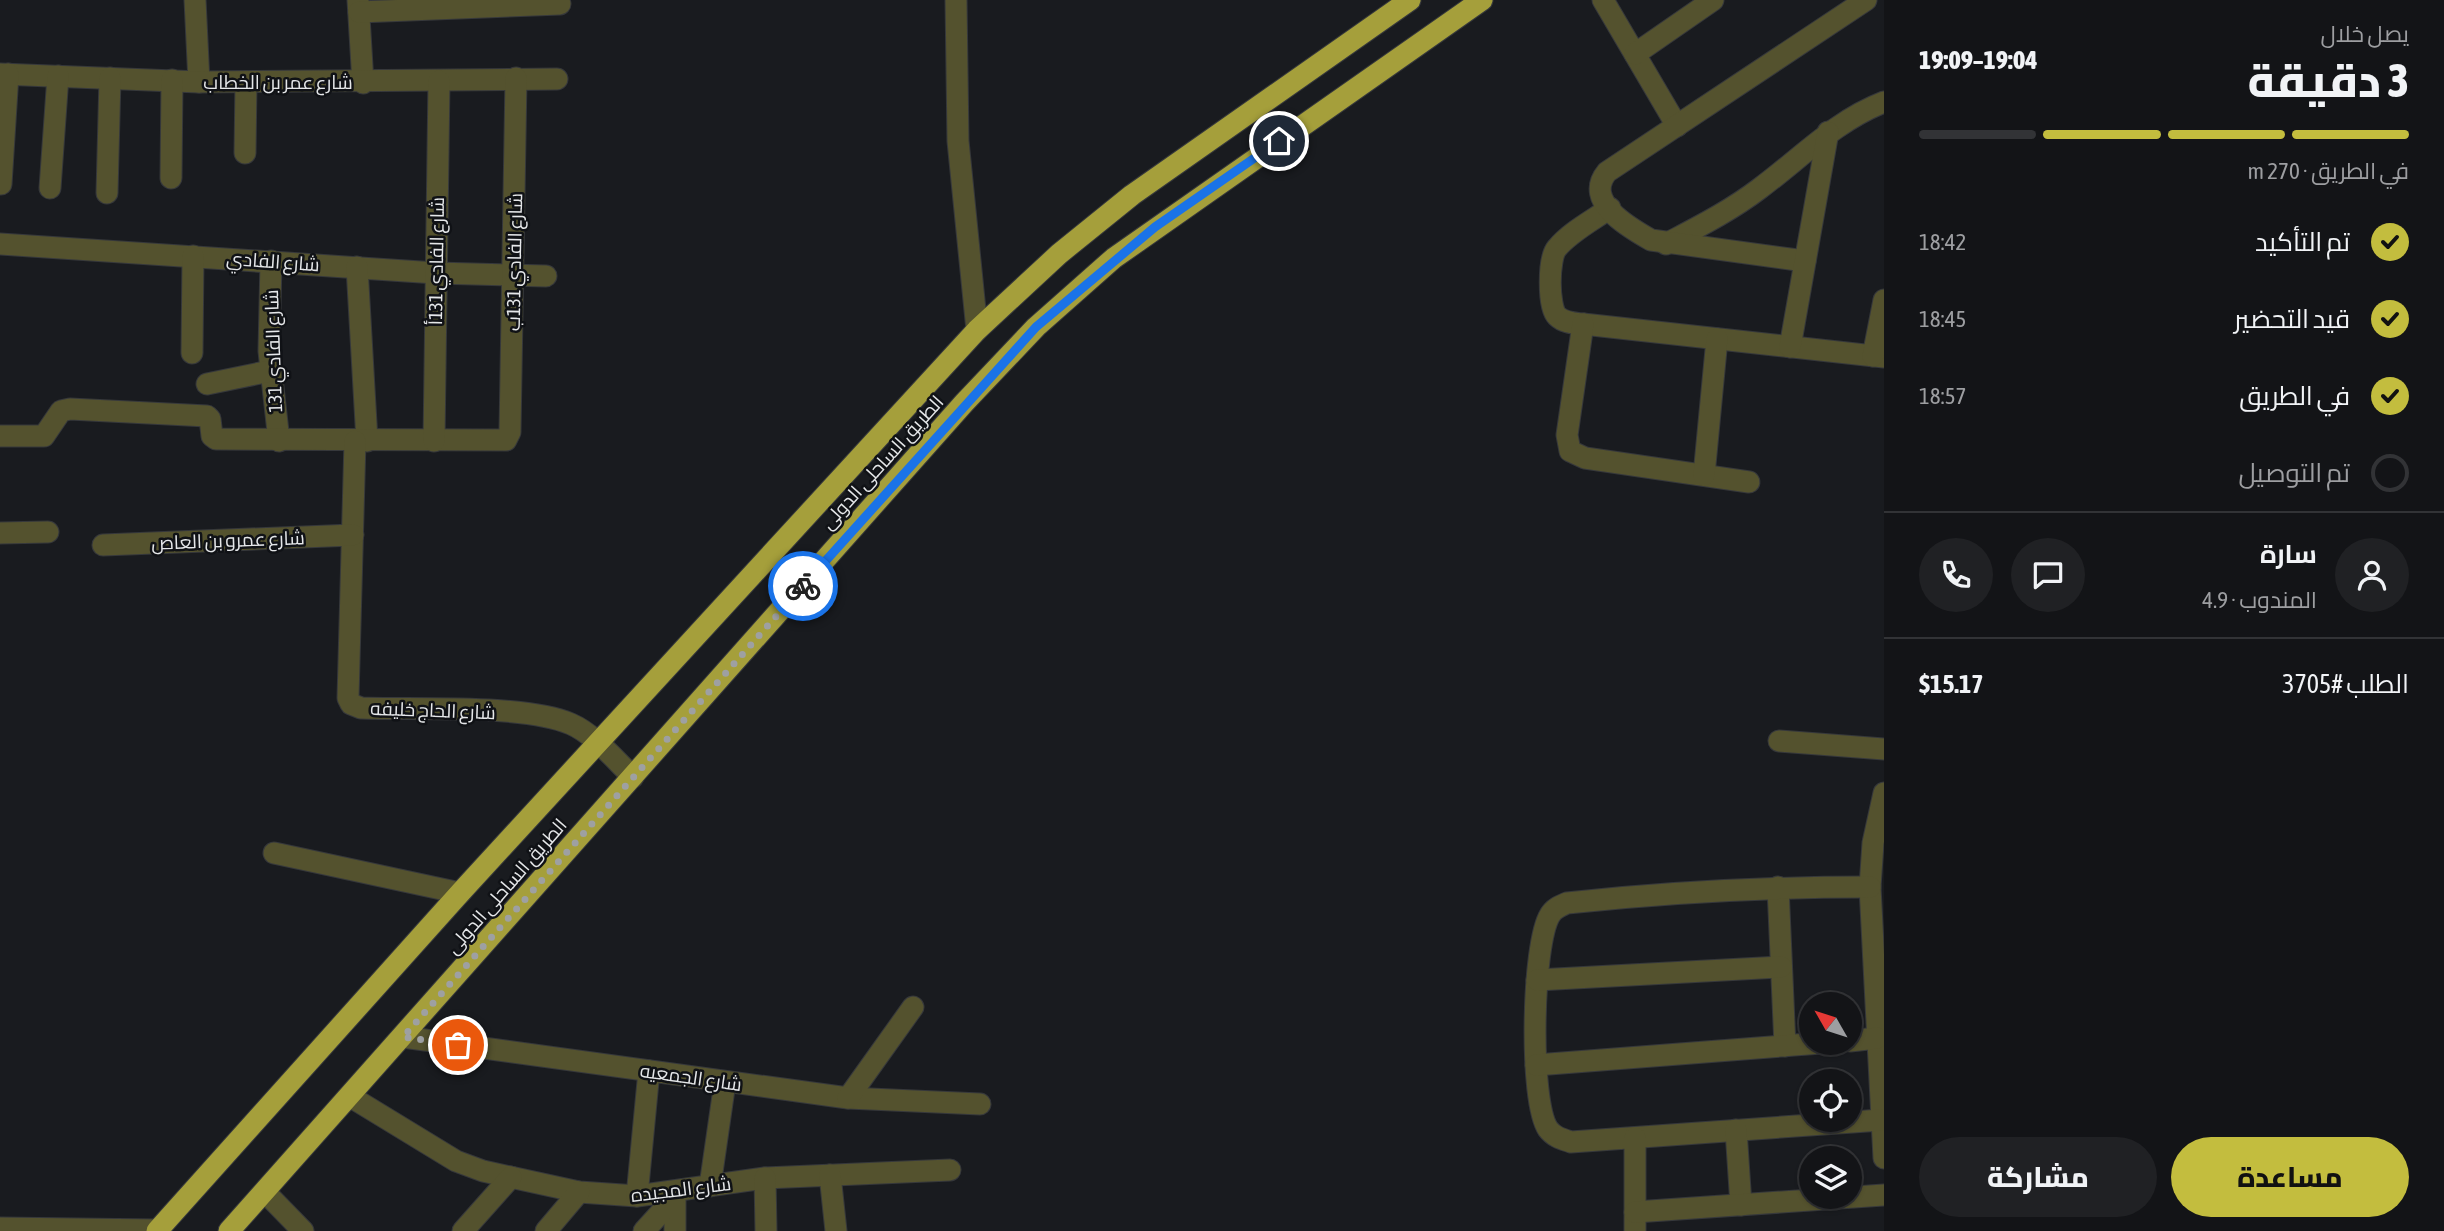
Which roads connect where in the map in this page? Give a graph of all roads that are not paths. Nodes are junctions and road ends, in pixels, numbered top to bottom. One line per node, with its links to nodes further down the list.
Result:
1 (195, 0): 20 (street)
2 (956, 0): 43 (street)
3 (1410, 0): 43 (highway, الطريق الساحلى الدولى)
4 (1482, 0): 63 (highway, الطريق الساحلى الدولى)
5 (1603, 0): 12 (street)
6 (1713, 0): 12 (street)
7 (1866, 0): 24 (street)
8 (498, 4): 9 (street); 10 (street)
9 (560, 4)
10 (402, 5): 11 (street)
11 (359, 6): 22 (street)
12 (1635, 54): 24 (street)
13 (4, 74): 14 (street, شارع عمر بن الخطاب); 28 (street)
14 (58, 76): 15 (street, شارع عمر بن الخطاب); 29 (street)
15 (110, 78): 18 (street, شارع عمر بن الخطاب); 30 (street)
16 (516, 78): 17 (street, شارع عمر بن الخطاب); 19 (street, شارع عمر بن الخطاب); 39 (street, شارع الفادي 131ب)
17 (557, 79)
18 (172, 80): 20 (street, شارع عمر بن الخطاب); 27 (street)
19 (439, 81): 22 (street, شارع عمر بن الخطاب); 38 (street, شارع الفادي 131أ)
20 (199, 82): 21 (street, شارع عمر بن الخطاب)
21 (246, 82): 22 (street, شارع عمر بن الخطاب); 26 (street)
22 (363, 83)
23 (1884, 102): 25 (street)
24 (1677, 126): 31 (street)
25 (1828, 132): 33 (street); 36 (street)
26 (245, 153)
27 (171, 178)
28 (1, 184)
29 (50, 188)
30 (107, 193)
31 (1610, 208): 33 (street); 42 (street)
32 (0, 244): 34 (street, شارع الفادي)
33 (1666, 244): 36 (street)
34 (193, 256): 35 (street, شارع الفادي); 46 (street)
35 (271, 261): 37 (street, شارع الفادي); 48 (street, شارع الفادي 131)
36 (1805, 261): 45 (street)
37 (357, 267): 38 (street, شارع الفادي); 52 (street, شارع الحاج خليفه)
38 (436, 273): 39 (street, شارع الفادي); 53 (street, شارع الفادي 131أ)
39 (514, 274): 40 (street, شارع الفادي); 53 (street, شارع الفادي 131ب)
40 (546, 276)
41 (1884, 300): 47 (street)
42 (1583, 324): 44 (street); 54 (street)
43 (978, 330): 61 (highway, الطريق الساحلى الدولى)
44 (1717, 339): 45 (street); 54 (street)
45 (1790, 347): 47 (street)
46 (192, 353)
47 (1879, 357)
48 (271, 371): 49 (street); 51 (street, شارع الفادي 131)
49 (207, 384)
50 (0, 436): 51 (street)
51 (279, 441): 52 (street)
52 (361, 441): 53 (street); 58 (street, شارع الحاج خليفه)
53 (434, 441)
54 (1704, 475): 55 (street)
55 (1749, 482)
56 (48, 532): 57 (street)
57 (0, 533)
58 (353, 536): 59 (street, شارع عمرو بن العاص); 61 (street, شارع الحاج خليفه)
59 (103, 545)
60 (1779, 741): 62 (street)
61 (598, 745): 63 (street, شارع الحاج خليفه); 69 (highway, الطريق الساحلى الدولى)
62 (1884, 749)
63 (633, 777): 73 (highway, الطريق الساحلى الدولى)
64 (1884, 795): 65 (street)
65 (1879, 843): 68 (street)
66 (274, 853): 69 (street)
67 (1778, 887): 68 (street); 70 (street); 71 (street)
68 (1870, 887): 74 (street)
69 (460, 892): 101 (highway, الطريق الساحلى الدولى)
70 (1781, 967): 71 (street); 77 (street)
71 (1537, 980): 78 (street)
72 (913, 1007): 82 (street)
73 (403, 1037): 79 (street, شارع الجمعيه); 81 (highway, الطريق الساحلى الدولى)
74 (1877, 1038): 75 (street); 84 (street)
75 (1862, 1040)
76 (1799, 1045): 77 (street)
77 (1785, 1046): 78 (street)
78 (1536, 1065): 86 (street)
79 (649, 1071): 80 (street, شارع الجمعيه); 97 (street)
80 (726, 1082): 82 (street, شارع الجمعيه); 92 (street)
81 (351, 1097): 90 (street, شارع المجيده); 93 (highway, الطريق الساحلى الدولى)
82 (848, 1098): 83 (street, شارع الجمعيه)
83 (979, 1104)
84 (1881, 1120): 85 (street); 87 (street)
85 (1736, 1130): 86 (street); 98 (street)
86 (1635, 1138): 99 (street)
87 (1884, 1158)
88 (950, 1170): 89 (street, شارع المجيده)
89 (831, 1175): 91 (street, شارع المجيده); 109 (street)
90 (511, 1177): 94 (street, شارع المجيده); 104 (street)
91 (765, 1178): 92 (street, شارع المجيده); 108 (street)
92 (710, 1186): 95 (street, شارع المجيده)
93 (265, 1192): 102 (highway, الطريق الساحلى الدولى); 103 (street)
94 (579, 1192): 97 (street, شارع المجيده); 105 (street)
95 (674, 1195): 97 (street, شارع المجيده); 106 (street); 107 (street)
96 (1884, 1195): 98 (street)
97 (637, 1196)
98 (1741, 1205): 99 (street)
99 (1635, 1222)
100 (0, 1228): 101 (street)
101 (157, 1231)
102 (229, 1231)
103 (303, 1231)
104 (463, 1231)
105 (545, 1231)
106 (644, 1231)
107 (675, 1231)
108 (766, 1231)
109 (835, 1231)

